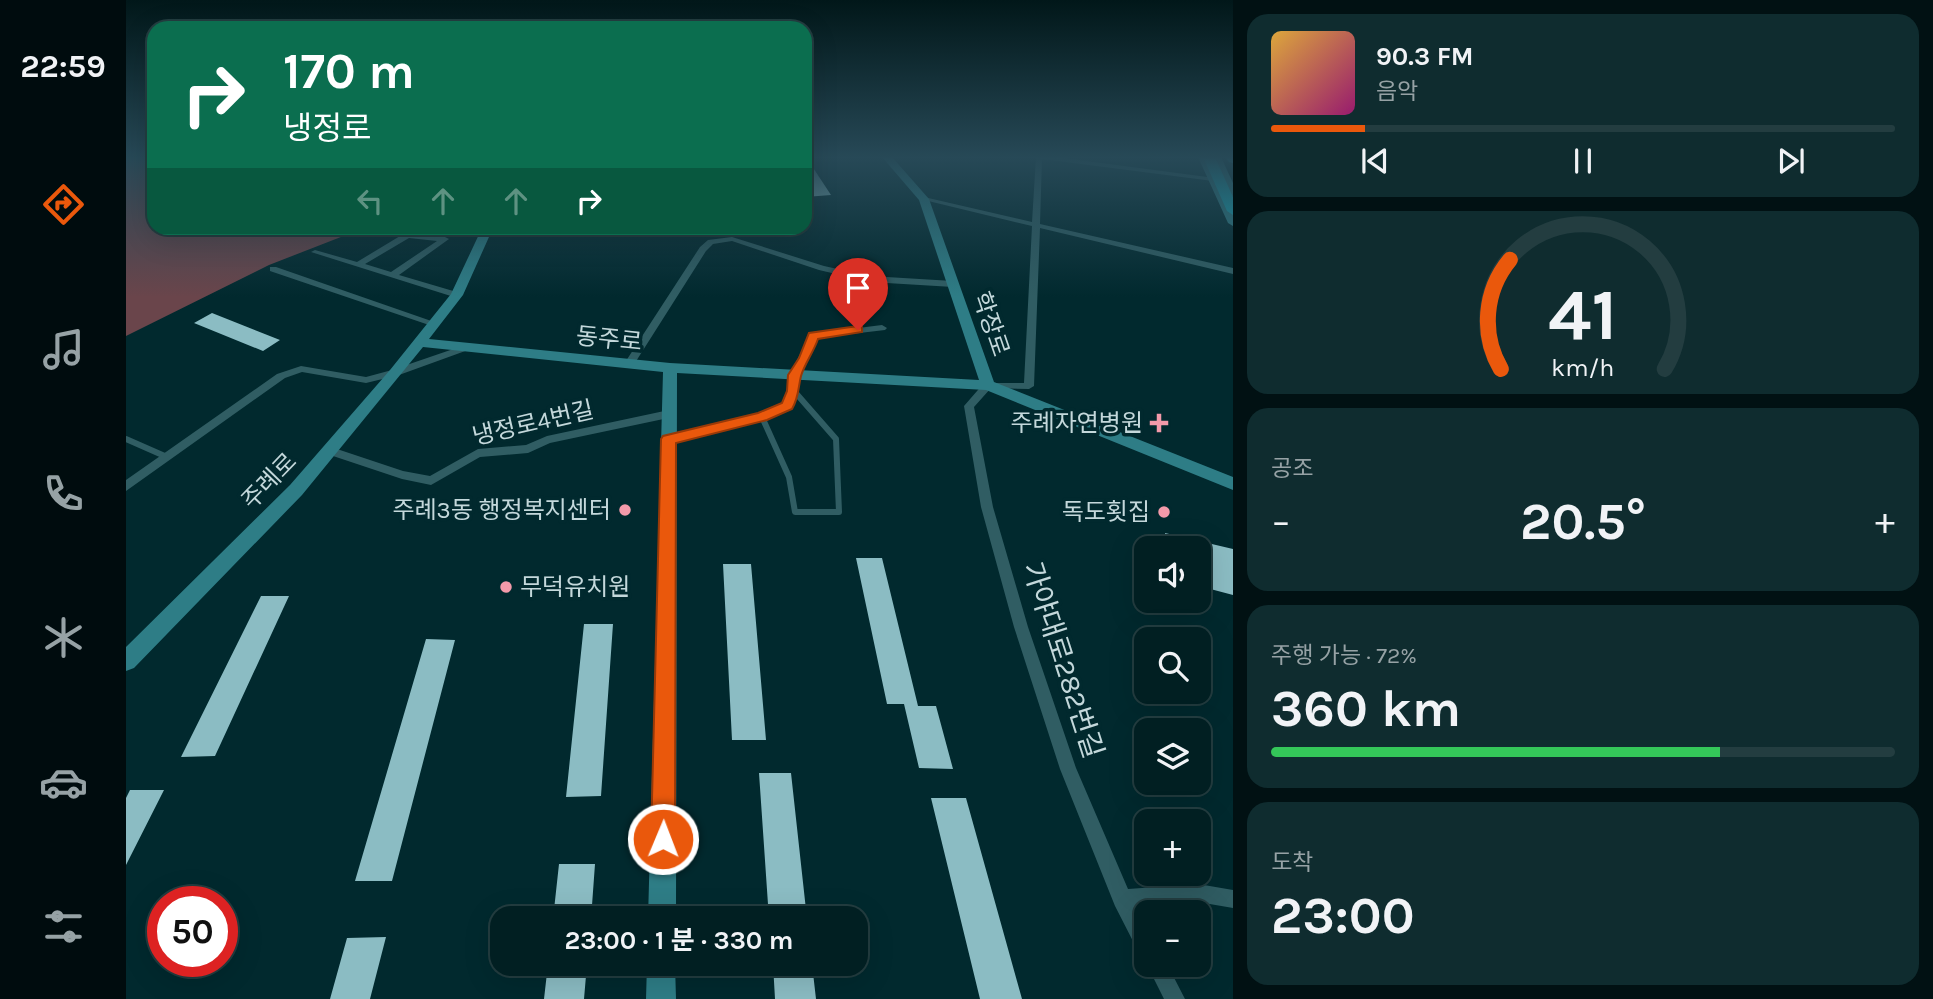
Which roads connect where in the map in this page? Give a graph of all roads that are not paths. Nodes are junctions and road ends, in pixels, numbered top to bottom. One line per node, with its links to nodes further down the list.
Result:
1 (925, 204): 13 (main road, 학장로)
2 (943, 204): 6 (street)
3 (1038, 204): 6 (street)
4 (1224, 204): 5 (main road)
5 (1233, 223)
6 (1036, 225): 11 (street); 23 (street)
7 (484, 235): 14 (main road, 주례로)
8 (314, 252): 9 (street)
9 (358, 265): 12 (street); 12 (street)
10 (273, 269): 15 (street)
11 (1233, 271)
12 (393, 275): 14 (street)
13 (953, 284): 19 (street); 23 (main road, 학장로)
14 (457, 295): 15 (main road, 주례로)
15 (435, 324): 17 (main road, 주례로)
16 (882, 328): 22 (street)
17 (420, 342): 18 (main road, 동주로); 21 (main road, 주례로)
18 (465, 348): 19 (main road, 동주로); 21 (street)
19 (629, 364): 20 (main road, 동주로)
20 (670, 368): 22 (main road, 동주로); 25 (main road)
21 (395, 373): 29 (main road, 주례로); 30 (street)
22 (795, 375): 23 (main road, 동주로); 24 (street)
23 (988, 385): 31 (main road, 학장로); 34 (street, 가야대로282번길)
24 (794, 391): 26 (street); 26 (lane)
25 (669, 414): 28 (main road); 29 (street, 냉정로4번길)
26 (762, 417): 28 (street)
27 (126, 439): 30 (lane)
28 (668, 439): 36 (main road)
29 (331, 451): 33 (main road, 주례로)
30 (167, 457): 32 (street)
31 (1233, 484)
32 (126, 486)
33 (126, 661)
34 (1122, 899): 35 (street); 37 (street, 가야대로282번길)
35 (1233, 899)
36 (662, 906)
37 (1134, 922)
38 (661, 976): 40 (main road)
39 (1163, 977): 41 (street)
40 (661, 999)
41 (1175, 999)

